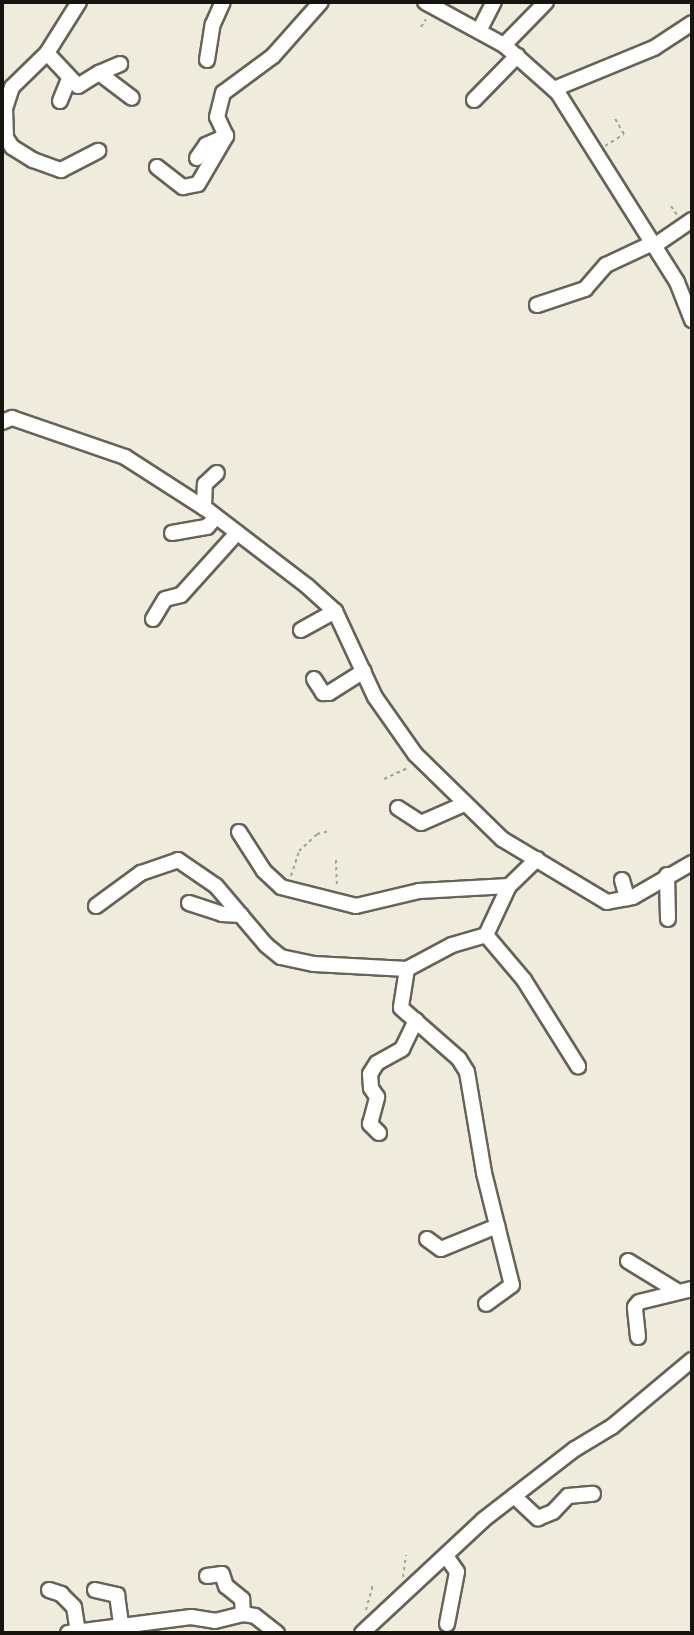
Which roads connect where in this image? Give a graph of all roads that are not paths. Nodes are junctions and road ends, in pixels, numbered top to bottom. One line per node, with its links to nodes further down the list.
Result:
1 (78, 2): 10 (street)
2 (223, 2): 12 (street)
3 (319, 2): 21 (street)
4 (425, 2): 8 (street)
5 (494, 2): 8 (street)
6 (546, 2): 9 (street)
7 (692, 23): 17 (street)
8 (479, 30): 9 (street)
9 (504, 45): 11 (street)
10 (47, 53): 15 (street); 16 (street)
11 (517, 55): 17 (street); 19 (street)
12 (207, 60)
13 (120, 64): 14 (street)
14 (99, 73): 15 (street); 18 (street)
15 (69, 79): 20 (street)
16 (7, 84): 22 (street)
17 (554, 89): 26 (street)
18 (132, 98)
19 (474, 100)
20 (60, 101)
21 (226, 136): 23 (street); 24 (street)
22 (98, 151)
23 (197, 158)
24 (157, 167)
25 (692, 219): 26 (street)
26 (654, 245): 27 (street); 28 (street)
27 (537, 305)
28 (692, 320)
29 (2, 422): 31 (street)
30 (217, 472): 31 (street)
31 (210, 512): 32 (street); 33 (street)
32 (172, 533)
33 (237, 533): 34 (street); 35 (street)
34 (335, 611): 36 (street); 37 (street)
35 (153, 619)
36 (302, 630)
37 (363, 671): 38 (street); 39 (street)
38 (314, 679)
39 (464, 804): 40 (street); 42 (street)
40 (398, 808)
41 (239, 832): 46 (street)
42 (537, 859): 46 (street); 47 (street)
43 (692, 863): 44 (street)
44 (667, 875): 47 (street); 51 (street)
45 (622, 880): 47 (street)
46 (509, 886): 52 (street)
47 (627, 898)
48 (188, 903): 50 (street)
49 (96, 906): 50 (street)
50 (241, 915): 53 (street)
51 (668, 919)
52 (486, 935): 53 (street); 55 (street)
53 (407, 969): 54 (street)
54 (416, 1020): 56 (street); 57 (street)
55 (578, 1066)
56 (379, 1133)
57 (497, 1226): 58 (street); 62 (street)
58 (427, 1239)
59 (628, 1261): 61 (street)
60 (692, 1289): 61 (street)
61 (677, 1291): 63 (street)
62 (486, 1304)
63 (638, 1336)
64 (692, 1360): 66 (street)
65 (593, 1494): 66 (street)
66 (514, 1496): 67 (street)
67 (446, 1556): 73 (street); 76 (street)
68 (207, 1576): 71 (street)
69 (49, 1590): 74 (street)
70 (95, 1590): 72 (street)
71 (243, 1614): 72 (street); 75 (street)
72 (121, 1624): 74 (street)
73 (447, 1624)
74 (72, 1632)
75 (277, 1633)
76 (362, 1633)

